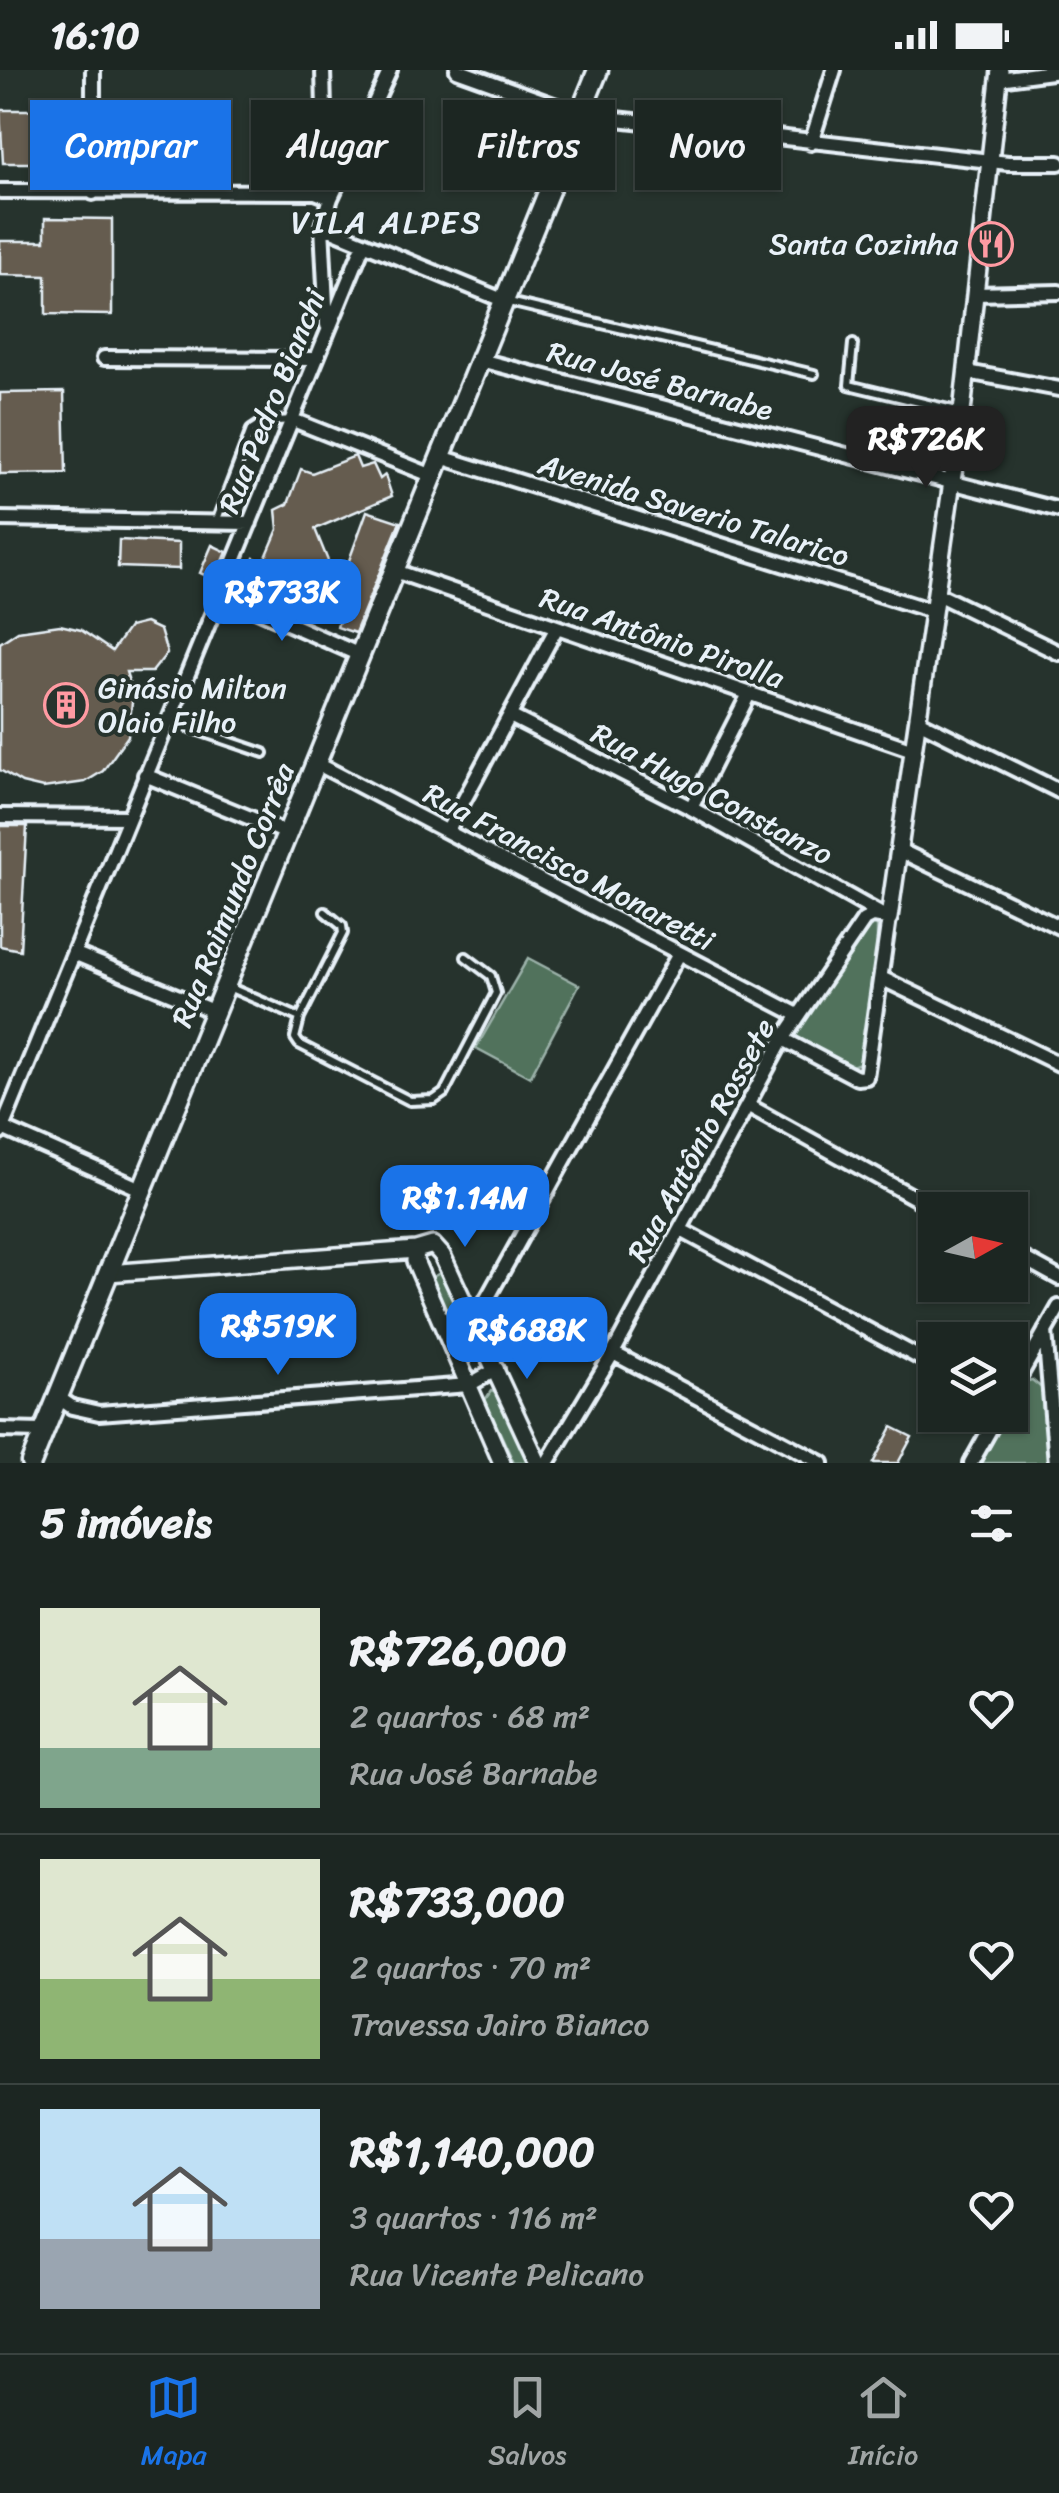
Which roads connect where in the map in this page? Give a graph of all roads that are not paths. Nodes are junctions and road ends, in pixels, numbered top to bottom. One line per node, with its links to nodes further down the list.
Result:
1 (93, 70): 17 (street)
2 (324, 70): 18 (street)
3 (390, 70): 18 (street)
4 (457, 70): 9 (street)
5 (598, 70): 10 (main road, Rua Raimundo Corrêa)
6 (834, 70): 12 (street)
7 (1059, 71): 8 (street)
8 (1000, 75): 13 (street)
9 (539, 100)
10 (586, 100)
11 (615, 119): 12 (street)
12 (812, 143): 13 (street)
13 (991, 159): 14 (street); 22 (street)
14 (1059, 163)
15 (550, 190): 23 (main road, Rua Raimundo Corrêa)
16 (0, 191): 17 (street)
17 (93, 193): 18 (street)
18 (331, 198): 19 (street)
19 (322, 226): 20 (street); 24 (street)
20 (364, 243): 23 (street); 24 (street, Rua Pedro Bianchi)
21 (1059, 292): 22 (street)
22 (976, 294): 29 (street)
23 (505, 302): 28 (main road, Rua Raimundo Corrêa); 30 (lane)
24 (327, 330): 27 (street, Rua Pedro Bianchi)
25 (853, 344): 32 (lane)
26 (104, 358): 27 (street)
27 (316, 359): 33 (street, Rua Pedro Bianchi)
28 (480, 360): 34 (main road, Rua Raimundo Corrêa); 36 (street, Rua José Barnabe)
29 (967, 372): 31 (street); 32 (street)
30 (814, 374)
31 (1059, 389)
32 (962, 412): 36 (street)
33 (293, 420): 35 (street); 39 (lane); 40 (street, Rua Pedro Bianchi)
34 (441, 457): 35 (main road, Rua Raimundo Corrêa); 44 (street, Avenida Saverio Talarico)
35 (433, 476): 41 (main road, Rua Raimundo Corrêa)
36 (950, 482): 37 (street, Rua José Barnabe); 42 (street)
37 (1059, 510)
38 (0, 519): 39 (street)
39 (216, 522): 40 (street)
40 (250, 522): 43 (street, Rua Pedro Bianchi)
41 (395, 571): 45 (street, Rua Antônio Pirolla); 47 (main road, Rua Raimundo Corrêa)
42 (935, 593): 44 (street); 46 (street)
43 (220, 594): 47 (street); 50 (street, Rua Pedro Bianchi)
44 (932, 612): 51 (street)
45 (556, 629): 48 (street, Rua Antônio Pirolla); 49 (street)
46 (1059, 653)
47 (360, 655): 54 (main road, Rua Raimundo Corrêa)
48 (750, 694): 52 (street, Rua Antônio Pirolla); 57 (street)
49 (510, 716): 57 (street, Rua Hugo Constanzo); 60 (street)
50 (166, 720): 53 (lane); 55 (street, Rua Pedro Bianchi)
51 (918, 721): 52 (street); 56 (street)
52 (913, 750): 62 (street)
53 (264, 754)
54 (316, 763): 60 (street, Rua Francisco Monaretti); 61 (main road, Rua Raimundo Corrêa)
55 (145, 775): 59 (street, Rua Pedro Bianchi); 61 (street)
56 (1059, 791)
57 (691, 808): 64 (street, Rua Hugo Constanzo)
58 (0, 816): 59 (street)
59 (127, 817): 66 (street, Rua Pedro Bianchi)
60 (448, 830): 67 (street, Rua Francisco Monaretti)
61 (287, 832): 70 (main road, Rua Raimundo Corrêa)
62 (901, 851): 64 (street); 65 (street)
63 (324, 912): 73 (lane)
64 (889, 918): 69 (street); 72 (street, Rua Antônio Rossete)
65 (1059, 928)
66 (76, 954): 71 (street); 77 (street, Rua Pedro Bianchi)
67 (679, 954): 72 (street, Rua Francisco Monaretti); 86 (street)
68 (466, 956): 73 (lane)
69 (881, 978): 74 (street); 75 (street)
70 (225, 985): 71 (main road, Rua Raimundo Corrêa); 73 (lane)
71 (215, 1012): 78 (main road, Rua Raimundo Corrêa)
72 (798, 1015): 74 (street, Rua Antônio Rossete)
73 (300, 1018)
74 (783, 1040): 76 (street, Rua Antônio Rossete)
75 (1059, 1064)
76 (749, 1106): 79 (street); 80 (street, Rua Antônio Rossete)
77 (1, 1129): 78 (street)
78 (143, 1190): 83 (main road, Rua Raimundo Corrêa)
79 (918, 1200)
80 (681, 1230): 88 (street, Rua Antônio Rossete); 89 (street)
81 (416, 1250): 83 (street); 86 (street); 92 (street)
82 (1028, 1261): 84 (street)
83 (108, 1273): 93 (main road, Rua Raimundo Corrêa)
84 (1059, 1278)
85 (1059, 1307): 87 (street)
86 (474, 1322): 91 (street)
87 (1045, 1331): 90 (street); 103 (street)
88 (613, 1353): 100 (street, Rua Antônio Rossete); 101 (street)
89 (918, 1357)
90 (1028, 1361)
91 (497, 1369): 92 (street); 99 (street)
92 (469, 1384): 93 (street); 98 (street)
93 (56, 1396): 95 (main road, Rua Raimundo Corrêa)
94 (0, 1430): 95 (street)
95 (41, 1431): 97 (main road, Rua Raimundo Corrêa)
96 (988, 1432): 102 (street)
97 (31, 1463)
98 (502, 1463)
99 (538, 1463)
100 (547, 1463)
101 (822, 1463)
102 (970, 1463)
103 (1056, 1463)

